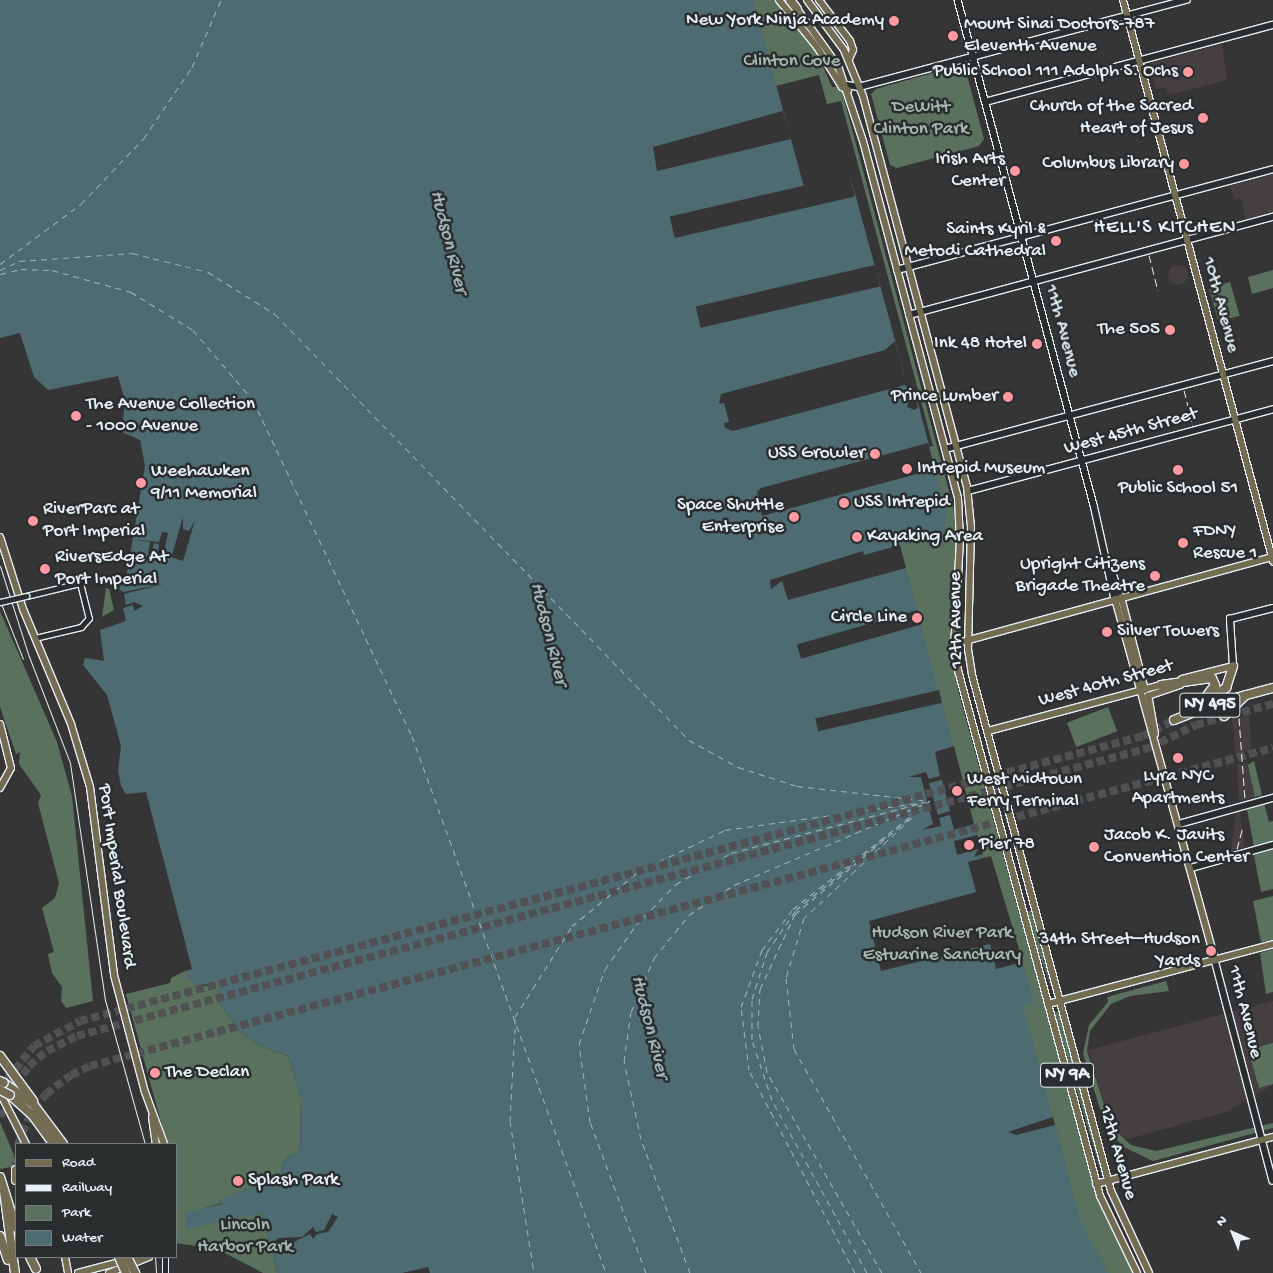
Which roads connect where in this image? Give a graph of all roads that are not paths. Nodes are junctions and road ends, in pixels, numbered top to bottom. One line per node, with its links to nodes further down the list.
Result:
1 (779, 0): 15 (main road)
2 (790, 0): 8 (highway, NY 9A)
3 (807, 0): 12 (main road, 12th Avenue / NY 9A)
4 (819, 0): 12 (main road)
5 (958, 0): 11 (main road, 11th Avenue)
6 (1123, 0): 9 (main road, 10th Avenue)
7 (1187, 0): 9 (main road)
8 (797, 9): 15 (main road, 12th Avenue / NY 9A)
9 (1127, 16): 11 (main road); 13 (main road, 10th Avenue)
10 (1273, 25): 13 (main road)
11 (974, 58): 14 (main road); 16 (main road, 11th Avenue)
12 (849, 59): 14 (main road, 12th Avenue / NY 9A)
13 (1139, 60): 16 (main road); 18 (main road, 10th Avenue)
14 (860, 87): 15 (main road); 22 (main road, 12th Avenue / NY 9A)
15 (848, 88): 23 (main road, 12th Avenue / NY 9A)
16 (985, 102): 20 (main road, 11th Avenue)
17 (1273, 169): 18 (main road)
18 (1175, 195): 20 (main road); 21 (main road, 10th Avenue)
19 (1273, 217): 21 (main road)
20 (1021, 236): 22 (main road); 24 (main road, 11th Avenue)
21 (1187, 240): 24 (main road); 30 (main road, 10th Avenue)
22 (908, 267): 23 (main road); 25 (main road, 12th Avenue / NY 9A)
23 (897, 270): 26 (main road, 12th Avenue / NY 9A)
24 (1033, 281): 25 (main road); 32 (main road, 11th Avenue)
25 (920, 312): 26 (main road); 28 (main road, 12th Avenue / NY 9A)
26 (909, 315): 29 (main road, 12th Avenue / NY 9A)
27 (1273, 361): 30 (main road)
28 (935, 367): 29 (main road); 34 (main road, 12th Avenue / NY 9A)
29 (924, 370): 35 (main road, 12th Avenue / NY 9A)
30 (1223, 374): 32 (main road); 33 (main road, 10th Avenue)
31 (1273, 409): 33 (main road, West 45th Street)
32 (1069, 416): 34 (main road); 36 (main road, 11th Avenue)
33 (1235, 420): 36 (main road, West 45th Street); 39 (main road, 10th Avenue)
34 (957, 446): 35 (main road); 37 (main road, 12th Avenue / NY 9A)
35 (945, 449): 45 (main road, 12th Avenue / NY 9A)
36 (1082, 461): 37 (main road, West 45th Street); 40 (main road, 11th Avenue)
37 (968, 491): 44 (main road, 12th Avenue / NY 9A)
38 (0, 537): 43 (main road, Port Imperial Boulevard)
39 (1273, 558): 40 (main road)
40 (1118, 598): 44 (main road); 50 (main road, 11th Avenue)
41 (0, 602): 43 (street, bridge)
42 (1273, 608): 46 (main road)
43 (35, 638): 74 (main road, Port Imperial Boulevard)
44 (968, 639): 45 (main road); 55 (main road, 12th Avenue / NY 9A)
45 (954, 644): 61 (main road, 12th Avenue / NY 9A)
46 (1233, 666): 47 (main road, West 40th Street); 52 (highway)
47 (1161, 685): 48 (highway); 50 (main road, West 40th Street)
48 (1180, 685): 50 (main road, West 40th Street); 52 (highway)
49 (1273, 688): 51 (highway, NY 495)
50 (1145, 692): 55 (main road, West 40th Street); 56 (main road, 11th Avenue); 56 (main road, 11th Avenue)
51 (1247, 694): 52 (highway, NY 495); 53 (highway)
52 (1203, 701)
53 (1224, 716)
54 (0, 724): 57 (main road)
55 (988, 731): 62 (main road, 12th Avenue / NY 9A)
56 (1155, 735): 59 (main road, 11th Avenue)
57 (0, 788)
58 (1273, 798): 59 (main road)
59 (1179, 824): 63 (main road, 11th Avenue)
60 (1273, 845): 63 (main road)
61 (1008, 857): 62 (main road); 65 (main road, 12th Avenue / NY 9A)
62 (1022, 859): 64 (main road, 12th Avenue / NY 9A)
63 (1191, 868): 67 (main road, 11th Avenue)
64 (1034, 903): 65 (main road); 68 (main road, 12th Avenue / NY 9A)
65 (1023, 910): 69 (main road, 12th Avenue / NY 9A)
66 (1273, 944): 67 (main road)
67 (1215, 960): 68 (main road); 77 (main road, 11th Avenue)
68 (1060, 1001): 69 (main road); 84 (main road, 12th Avenue / NY 9A)
69 (1048, 1004): 86 (main road, 12th Avenue / NY 9A)
70 (0, 1056): 73 (highway)
71 (1, 1087): 73 (highway); 75 (main road); 79 (highway, bridge)
72 (0, 1105): 75 (main road)
73 (36, 1108): 80 (highway)
74 (152, 1111): 81 (main road, Port Imperial Boulevard); 82 (main road, Port Imperial Boulevard)
75 (14, 1123): 78 (main road)
76 (1273, 1137): 77 (main road)
77 (1262, 1140): 84 (main road); 85 (main road, 11th Avenue)
78 (25, 1143)
79 (52, 1143)
80 (62, 1143)
81 (156, 1143)
82 (164, 1143)
83 (0, 1177): 87 (highway)
84 (1109, 1180): 86 (main road); 106 (main road, 12th Avenue / NY 9A)
85 (1273, 1181)
86 (1096, 1184): 105 (main road, 12th Avenue / NY 9A)
87 (4, 1191): 88 (highway); 98 (highway)
88 (15, 1225)
89 (0, 1236): 98 (highway)
90 (31, 1258): 91 (highway)
91 (35, 1258)
92 (65, 1258): 99 (main road)
93 (118, 1258): 102 (highway, bridge)
94 (128, 1258): 103 (highway, bridge)
95 (134, 1258): 100 (main road)
96 (146, 1258): 101 (main road)
97 (165, 1258): 104 (street)
98 (14, 1273)
99 (68, 1273)
100 (78, 1273)
101 (109, 1273)
102 (126, 1273)
103 (135, 1273)
104 (165, 1273)
105 (1137, 1273)
106 (1149, 1273)

